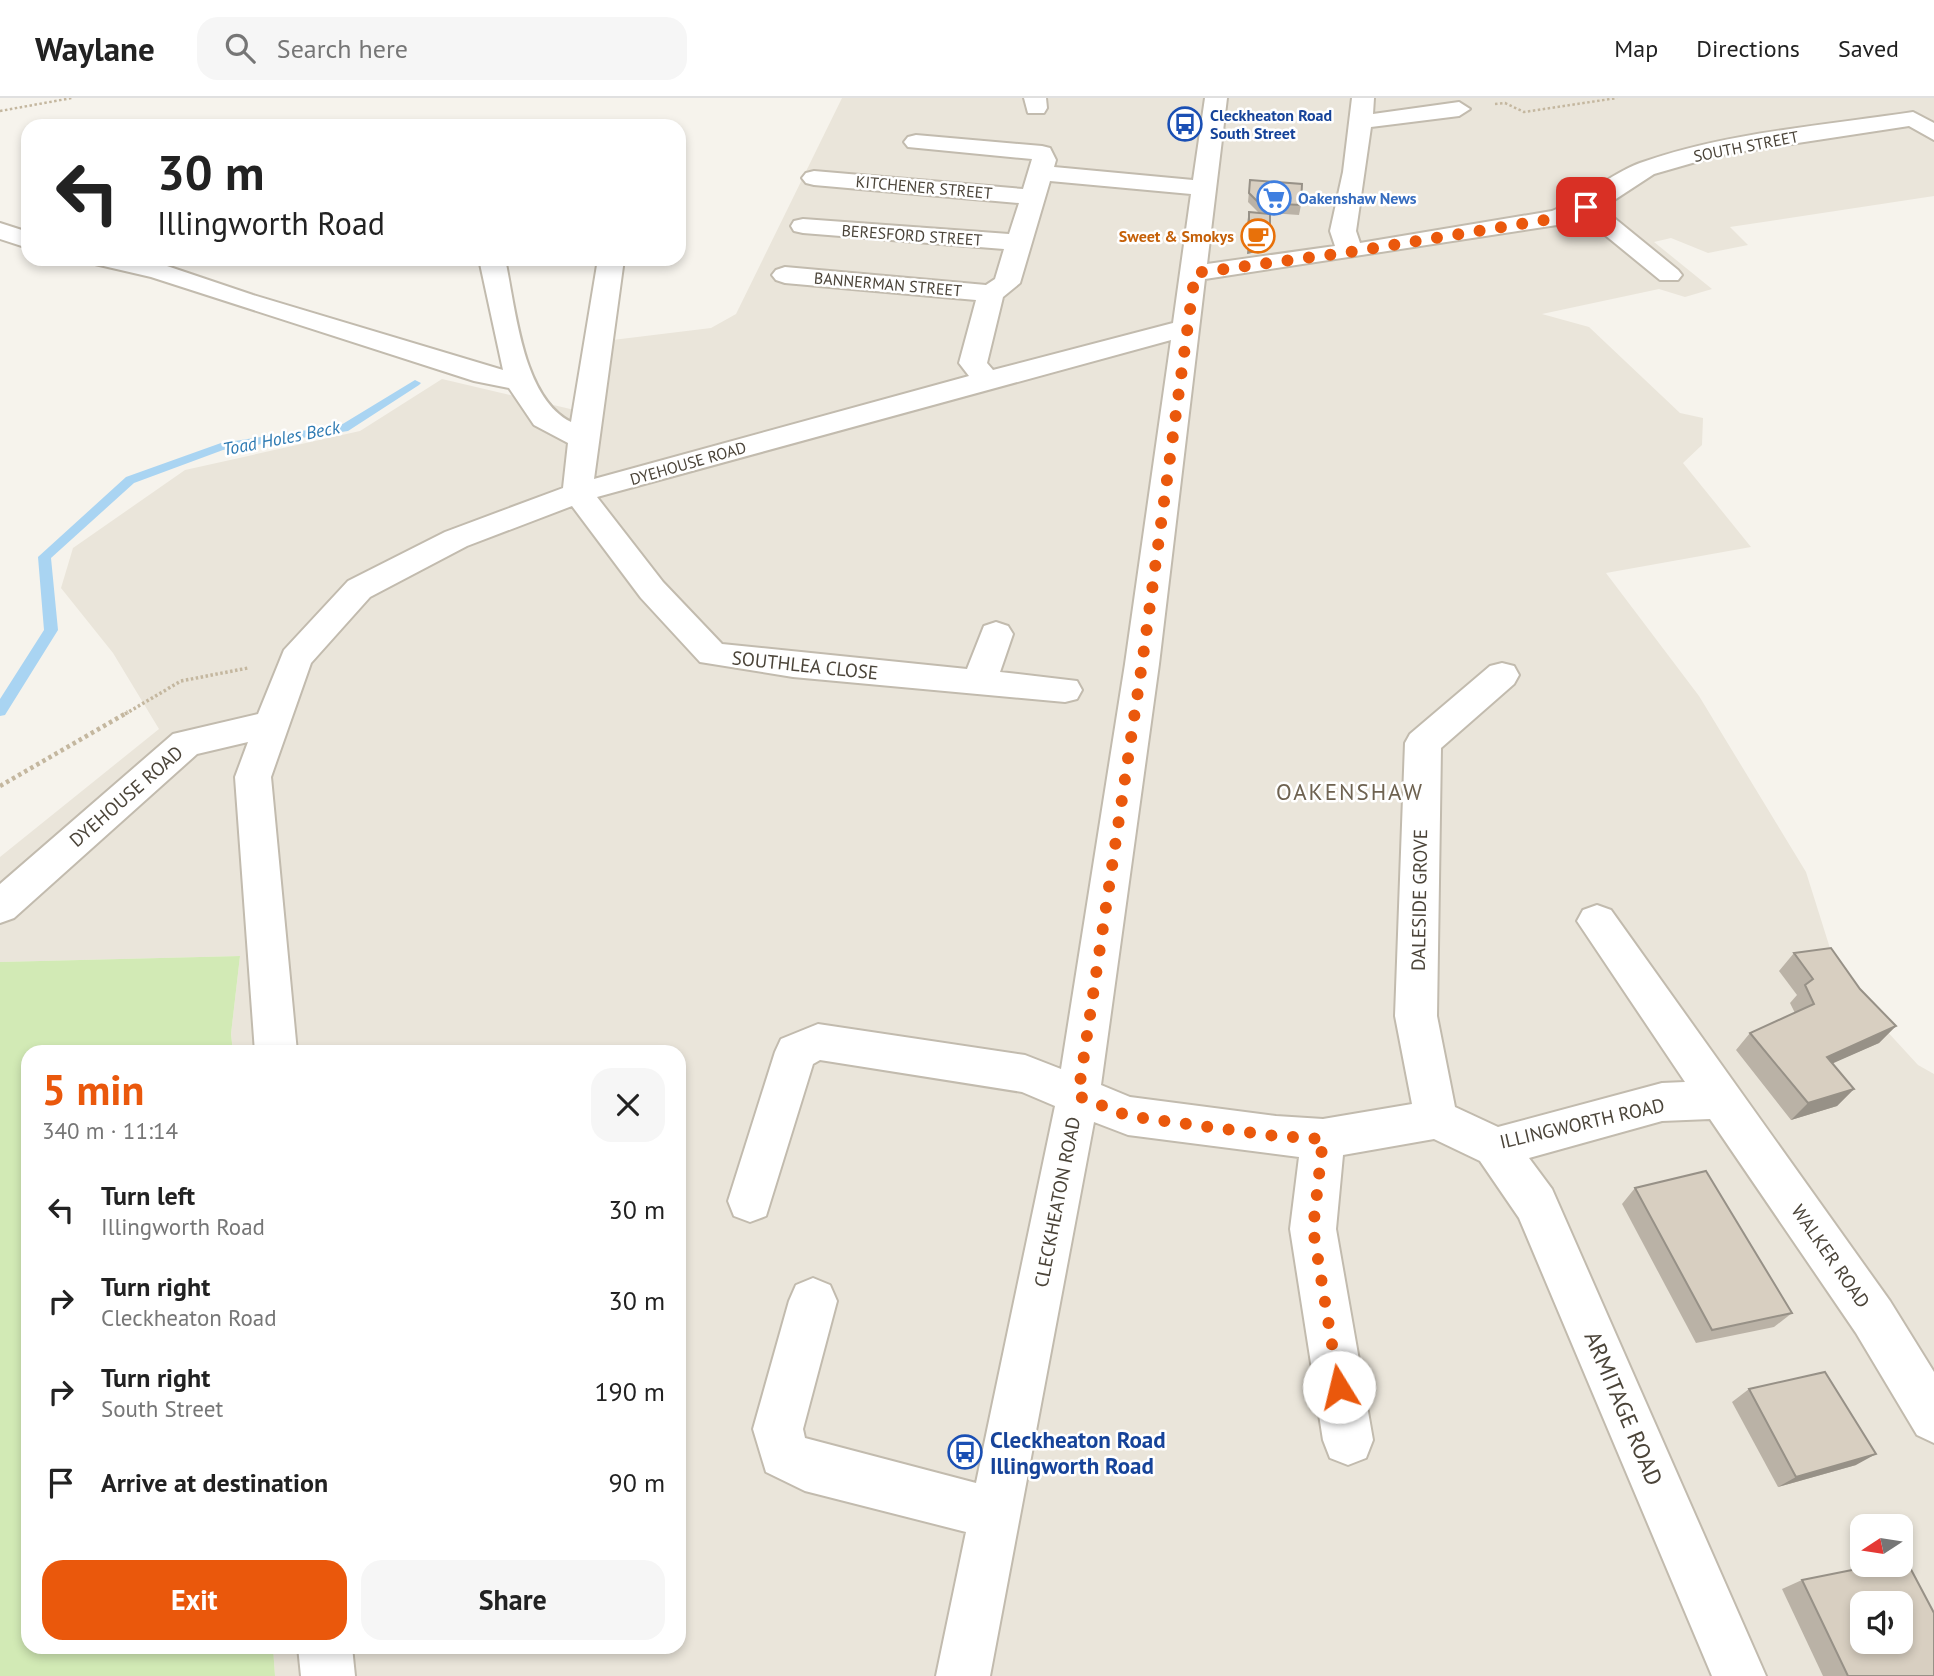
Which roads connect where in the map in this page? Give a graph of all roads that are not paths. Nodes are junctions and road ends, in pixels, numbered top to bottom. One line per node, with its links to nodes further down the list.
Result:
1 (1216, 98): 9 (street, CLECKHEATON ROAD)
2 (1363, 98): 4 (street)
3 (1459, 109): 4 (street)
4 (1360, 122): 15 (street)
5 (1934, 133): 10 (street, SOUTH STREET)
6 (916, 142): 7 (street)
7 (1039, 174): 8 (street, KITCHENER STREET); 9 (street); 14 (street)
8 (814, 178)
9 (1203, 206): 19 (street, CLECKHEATON ROAD)
10 (1586, 207): 15 (street, SOUTH STREET); 21 (street)
11 (803, 226): 14 (street, BERESFORD STREET)
12 (0, 231): 13 (street)
13 (21, 238)
14 (1021, 243): 22 (street)
15 (1350, 252): 19 (street, SOUTH STREET)
16 (136, 266): 25 (street)
17 (494, 266): 25 (street)
18 (610, 266): 26 (street)
19 (1195, 273): 23 (street, CLECKHEATON ROAD)
20 (785, 275): 22 (street, BANNERMAN STREET)
21 (1669, 275)
22 (991, 293): 24 (street)
23 (1186, 328): 24 (street, DYEHOUSE ROAD); 36 (street, CLECKHEATON ROAD)
24 (986, 380): 27 (street, DYEHOUSE ROAD)
25 (519, 381): 26 (street)
26 (583, 439): 27 (street)
27 (578, 493): 30 (street, SOUTHLEA CLOSE); 32 (street, DYEHOUSE ROAD)
28 (996, 634): 30 (street)
29 (1502, 675): 38 (street, DALESIDE GROVE)
30 (979, 682): 31 (street, SOUTHLEA CLOSE)
31 (1065, 690)
32 (272, 724): 33 (street, DYEHOUSE ROAD); 35 (street, DYEHOUSE ROAD)
33 (0, 907)
34 (1597, 921): 37 (street, WALKER ROAD)
35 (275, 1045)
36 (1078, 1096): 39 (street); 41 (street); 45 (street, CLECKHEATON ROAD)
37 (1721, 1099): 40 (street, ILLINGWORTH ROAD); 43 (street, WALKER ROAD)
38 (1436, 1119): 39 (street); 40 (street, ILLINGWORTH ROAD)
39 (1323, 1139): 44 (street)
40 (1496, 1147): 49 (street, ARMITAGE ROAD)
41 (750, 1201)
42 (813, 1301): 45 (street)
43 (1934, 1419)
44 (1348, 1440)
45 (996, 1514): 48 (street, CLECKHEATON ROAD)
46 (326, 1654): 47 (street)
47 (328, 1676)
48 (963, 1676)
49 (1739, 1676)

